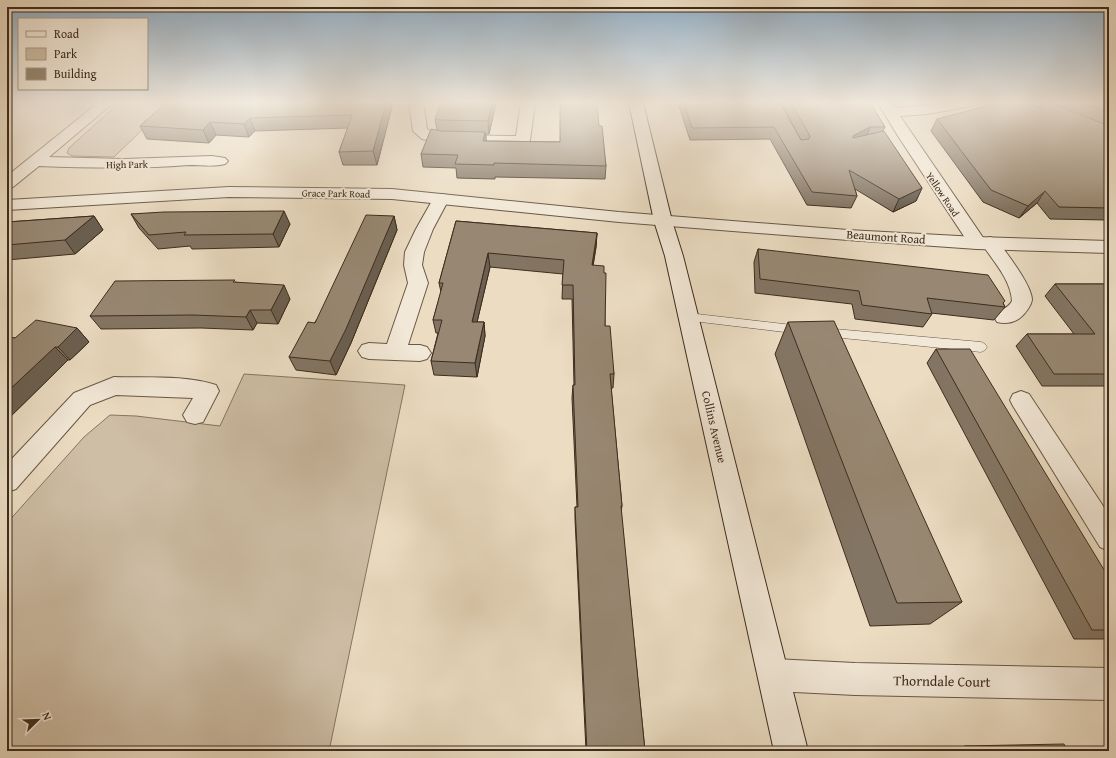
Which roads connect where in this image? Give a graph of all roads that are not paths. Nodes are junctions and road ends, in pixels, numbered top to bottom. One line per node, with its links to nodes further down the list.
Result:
1 (62, 138): 6 (street)
2 (440, 138): 3 (street)
3 (523, 138)
4 (644, 138): 11 (street, Collins Avenue)
5 (907, 138): 12 (street, Yellow Road)
6 (34, 161): 7 (street, High Park); 8 (street)
7 (220, 161)
8 (7, 184)
9 (440, 199): 10 (street, Grace Park Road); 11 (street, Grace Park Road); 18 (street)
10 (7, 204)
11 (663, 221): 12 (street, Beaumont Road); 14 (street, Collins Avenue)
12 (983, 243): 13 (street, Beaumont Road); 15 (street, Yellow Road)
13 (1109, 246)
14 (688, 317): 16 (lane); 24 (street, Collins Avenue)
15 (1004, 317)
16 (980, 347)
17 (369, 351): 18 (street)
18 (395, 351): 19 (street)
19 (420, 353)
20 (1020, 400): 23 (street)
21 (195, 415): 22 (street)
22 (7, 481)
23 (1109, 538)
24 (774, 675): 25 (street, Thorndale Court); 26 (street, Collins Avenue)
25 (1109, 684)
26 (791, 751)

